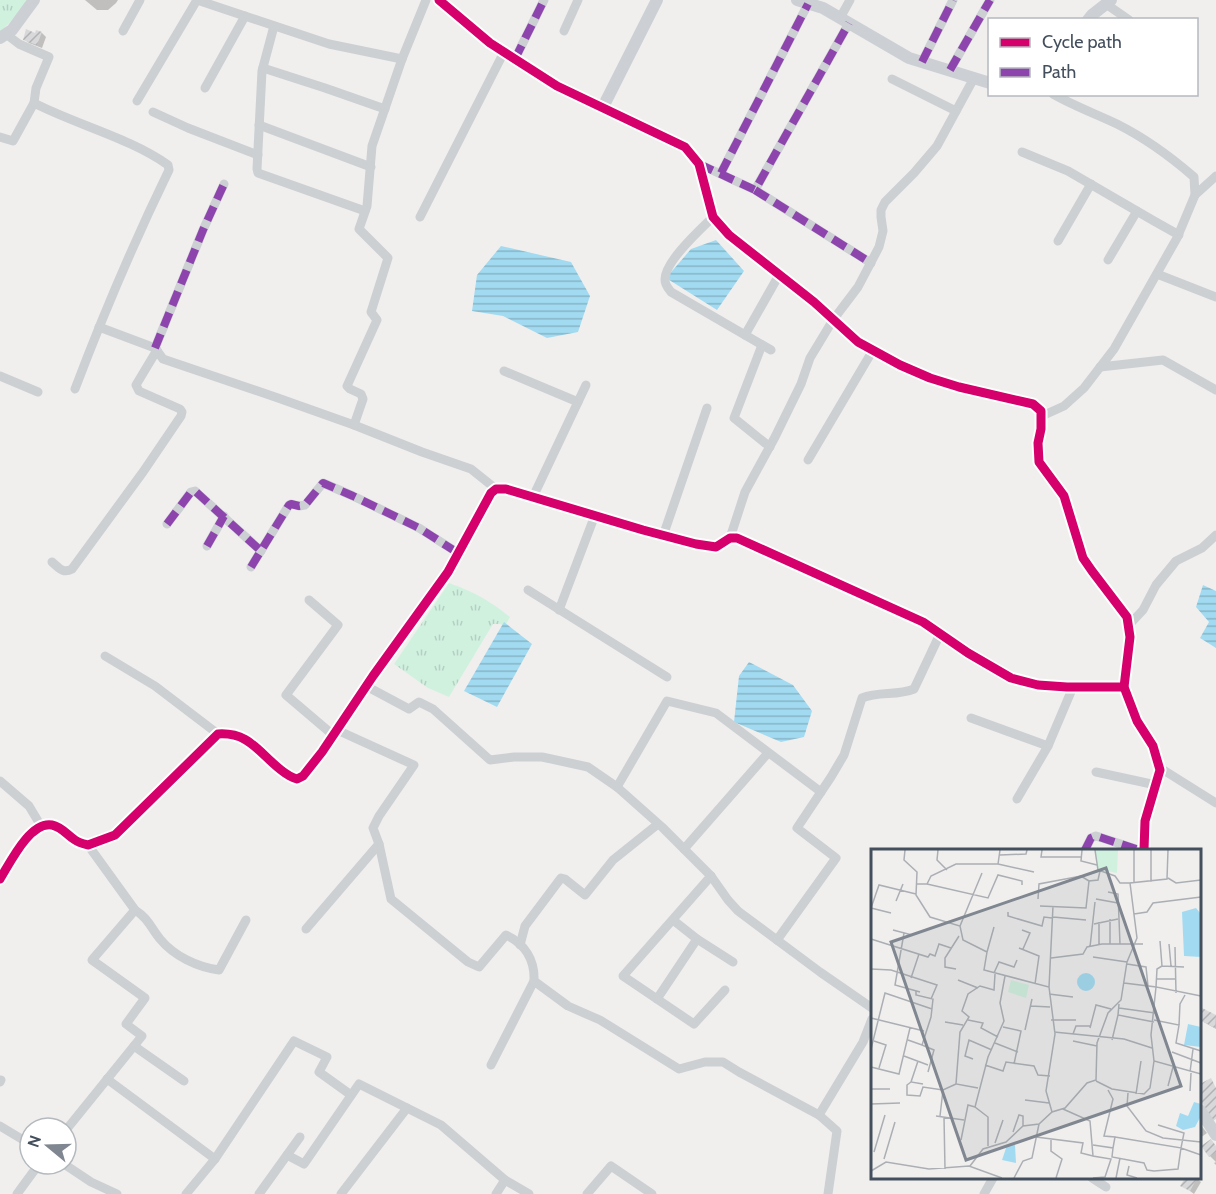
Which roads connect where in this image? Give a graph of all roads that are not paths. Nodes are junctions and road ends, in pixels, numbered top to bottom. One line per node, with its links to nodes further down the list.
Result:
1 (34, 0): 20 (street)
2 (140, 0): 18 (street)
3 (426, 0): 22 (street)
4 (440, 0): 21 (street)
5 (544, 0): 23 (street)
6 (578, 0): 19 (street)
7 (657, 0): 34 (street)
8 (850, 0): 16 (street)
9 (953, 0): 24 (street)
10 (990, 0): 26 (street)
11 (803, 2): 16 (street); 44 (street)
12 (1109, 2): 14 (street); 15 (street)
13 (245, 16): 17 (street); 30 (street); 32 (street)
14 (1090, 18)
15 (1127, 18)
16 (844, 21): 24 (street); 48 (street)
17 (274, 26): 22 (street); 25 (street)
18 (123, 31)
19 (564, 31)
20 (3, 36): 33 (street)
21 (504, 52): 23 (street); 52 (street)
22 (402, 59): 35 (street)
23 (515, 59): 34 (street)
24 (922, 62): 26 (street)
25 (263, 68): 35 (street); 38 (street)
26 (950, 70): 27 (street)
27 (974, 78): 29 (street); 36 (street)
28 (892, 79): 36 (street)
29 (988, 82)
30 (205, 88)
31 (1056, 96): 49 (street)
32 (137, 101)
33 (34, 103): 39 (street); 62 (street)
34 (603, 107): 42 (street)
35 (385, 109): 43 (street)
36 (956, 111): 57 (street)
37 (153, 112): 41 (street)
38 (259, 125): 41 (street); 43 (street)
39 (0, 137)
40 (1022, 152): 47 (street)
41 (258, 155): 51 (street)
42 (699, 164): 44 (street); 53 (street)
43 (371, 167): 51 (street)
44 (721, 173): 48 (street)
45 (1216, 176): 49 (street)
46 (224, 184): 64 (street)
47 (1091, 184): 50 (street); 55 (street)
48 (755, 190): 57 (street)
49 (1195, 195): 54 (street)
50 (1137, 211): 54 (street); 56 (street)
51 (365, 212): 76 (street)
52 (420, 217)
53 (713, 217): 59 (street); 63 (street)
54 (1179, 235): 58 (street)
55 (1058, 241)
56 (1108, 261)
57 (871, 263): 61 (street)
58 (1157, 274): 60 (street); 66 (street)
59 (780, 275): 61 (street); 63 (street)
60 (1216, 297)
61 (833, 320): 65 (street); 77 (street)
62 (99, 327): 64 (street); 70 (street)
63 (745, 335): 77 (street)
64 (156, 349): 76 (street); 90 (street)
65 (873, 350): 75 (street); 78 (street)
66 (1100, 367): 71 (street); 75 (street)
67 (504, 371): 73 (street)
68 (0, 376): 72 (street)
69 (586, 385): 73 (street)
70 (75, 390)
71 (1216, 390)
72 (38, 392)
73 (578, 402): 80 (street)
74 (707, 408): 85 (street)
75 (1042, 416): 95 (street)
76 (354, 425): 79 (street)
77 (770, 447): 86 (street)
78 (808, 460)
79 (496, 489): 80 (street); 89 (street)
80 (533, 497): 81 (street)
81 (595, 515): 85 (street); 94 (street)
82 (224, 516): 83 (street); 87 (street); 88 (street)
83 (167, 524)
84 (1216, 534): 95 (street)
85 (663, 536): 86 (street)
86 (730, 538): 96 (street)
87 (207, 546)
88 (261, 550): 89 (street); 91 (street)
89 (458, 553): 99 (street)
90 (52, 562)
91 (251, 567)
92 (528, 590): 94 (street)
93 (309, 600): 103 (street)
94 (559, 610): 98 (street)
95 (1128, 626): 101 (street)
96 (940, 634): 100 (street); 112 (street)
97 (105, 657): 104 (street)
98 (667, 677)
99 (366, 686): 103 (street); 111 (street)
100 (1073, 687): 101 (street); 105 (street)
101 (1124, 687): 107 (street)
102 (971, 718): 105 (street)
103 (335, 732): 104 (street); 117 (street)
104 (218, 735): 118 (street)
105 (1048, 746): 113 (street)
106 (768, 753): 111 (street); 112 (street); 119 (street)
107 (1160, 770): 110 (street); 114 (street)
108 (1096, 772): 110 (street)
109 (0, 781): 116 (street)
110 (1156, 785): 122 (street)
111 (617, 787): 115 (street)
112 (821, 792): 130 (street)
113 (1017, 799)
114 (1216, 803)
115 (658, 824): 119 (street); 131 (street)
116 (41, 826): 118 (street); 124 (street)
117 (379, 844): 128 (street); 131 (street)
118 (88, 845): 125 (street)
119 (684, 849): 123 (street)
120 (1086, 849): 121 (street)
121 (1136, 849)
122 (1144, 849)
123 (711, 876): 127 (street); 130 (street)
124 (0, 879)
125 (135, 910): 126 (street); 138 (street)
126 (246, 920)
127 (673, 920): 129 (street); 135 (street)
128 (306, 929)
129 (697, 939): 132 (street); 135 (street)
130 (777, 940): 136 (street)
131 (520, 945): 133 (street)
132 (733, 962)
133 (534, 981): 139 (street); 145 (street)
134 (725, 990): 135 (street)
135 (657, 999)
136 (871, 1007)
137 (871, 1024): 145 (street)
138 (134, 1046): 140 (street); 141 (street)
139 (491, 1065)
140 (107, 1078): 146 (street); 152 (street)
141 (184, 1081)
142 (351, 1095): 143 (street); 151 (street); 152 (street)
143 (406, 1108): 155 (street); 164 (street)
144 (1201, 1112): 148 (street)
145 (819, 1115): 159 (street)
146 (77, 1116)
147 (0, 1126): 149 (street)
148 (1216, 1135)
149 (18, 1136)
150 (300, 1137): 151 (street)
151 (287, 1155): 163 (street)
152 (215, 1159): 162 (street)
153 (78, 1173): 161 (street)
154 (30, 1176): 160 (street)
155 (506, 1179): 165 (street); 166 (street)
156 (992, 1179): 169 (street)
157 (1094, 1179): 158 (street)
158 (1106, 1187)
159 (831, 1193)
160 (17, 1194)
161 (117, 1194)
162 (186, 1194)
163 (259, 1194)
164 (341, 1194)
165 (496, 1194)
166 (529, 1194)
167 (587, 1194): 168 (street)
168 (652, 1194)
169 (984, 1194)

